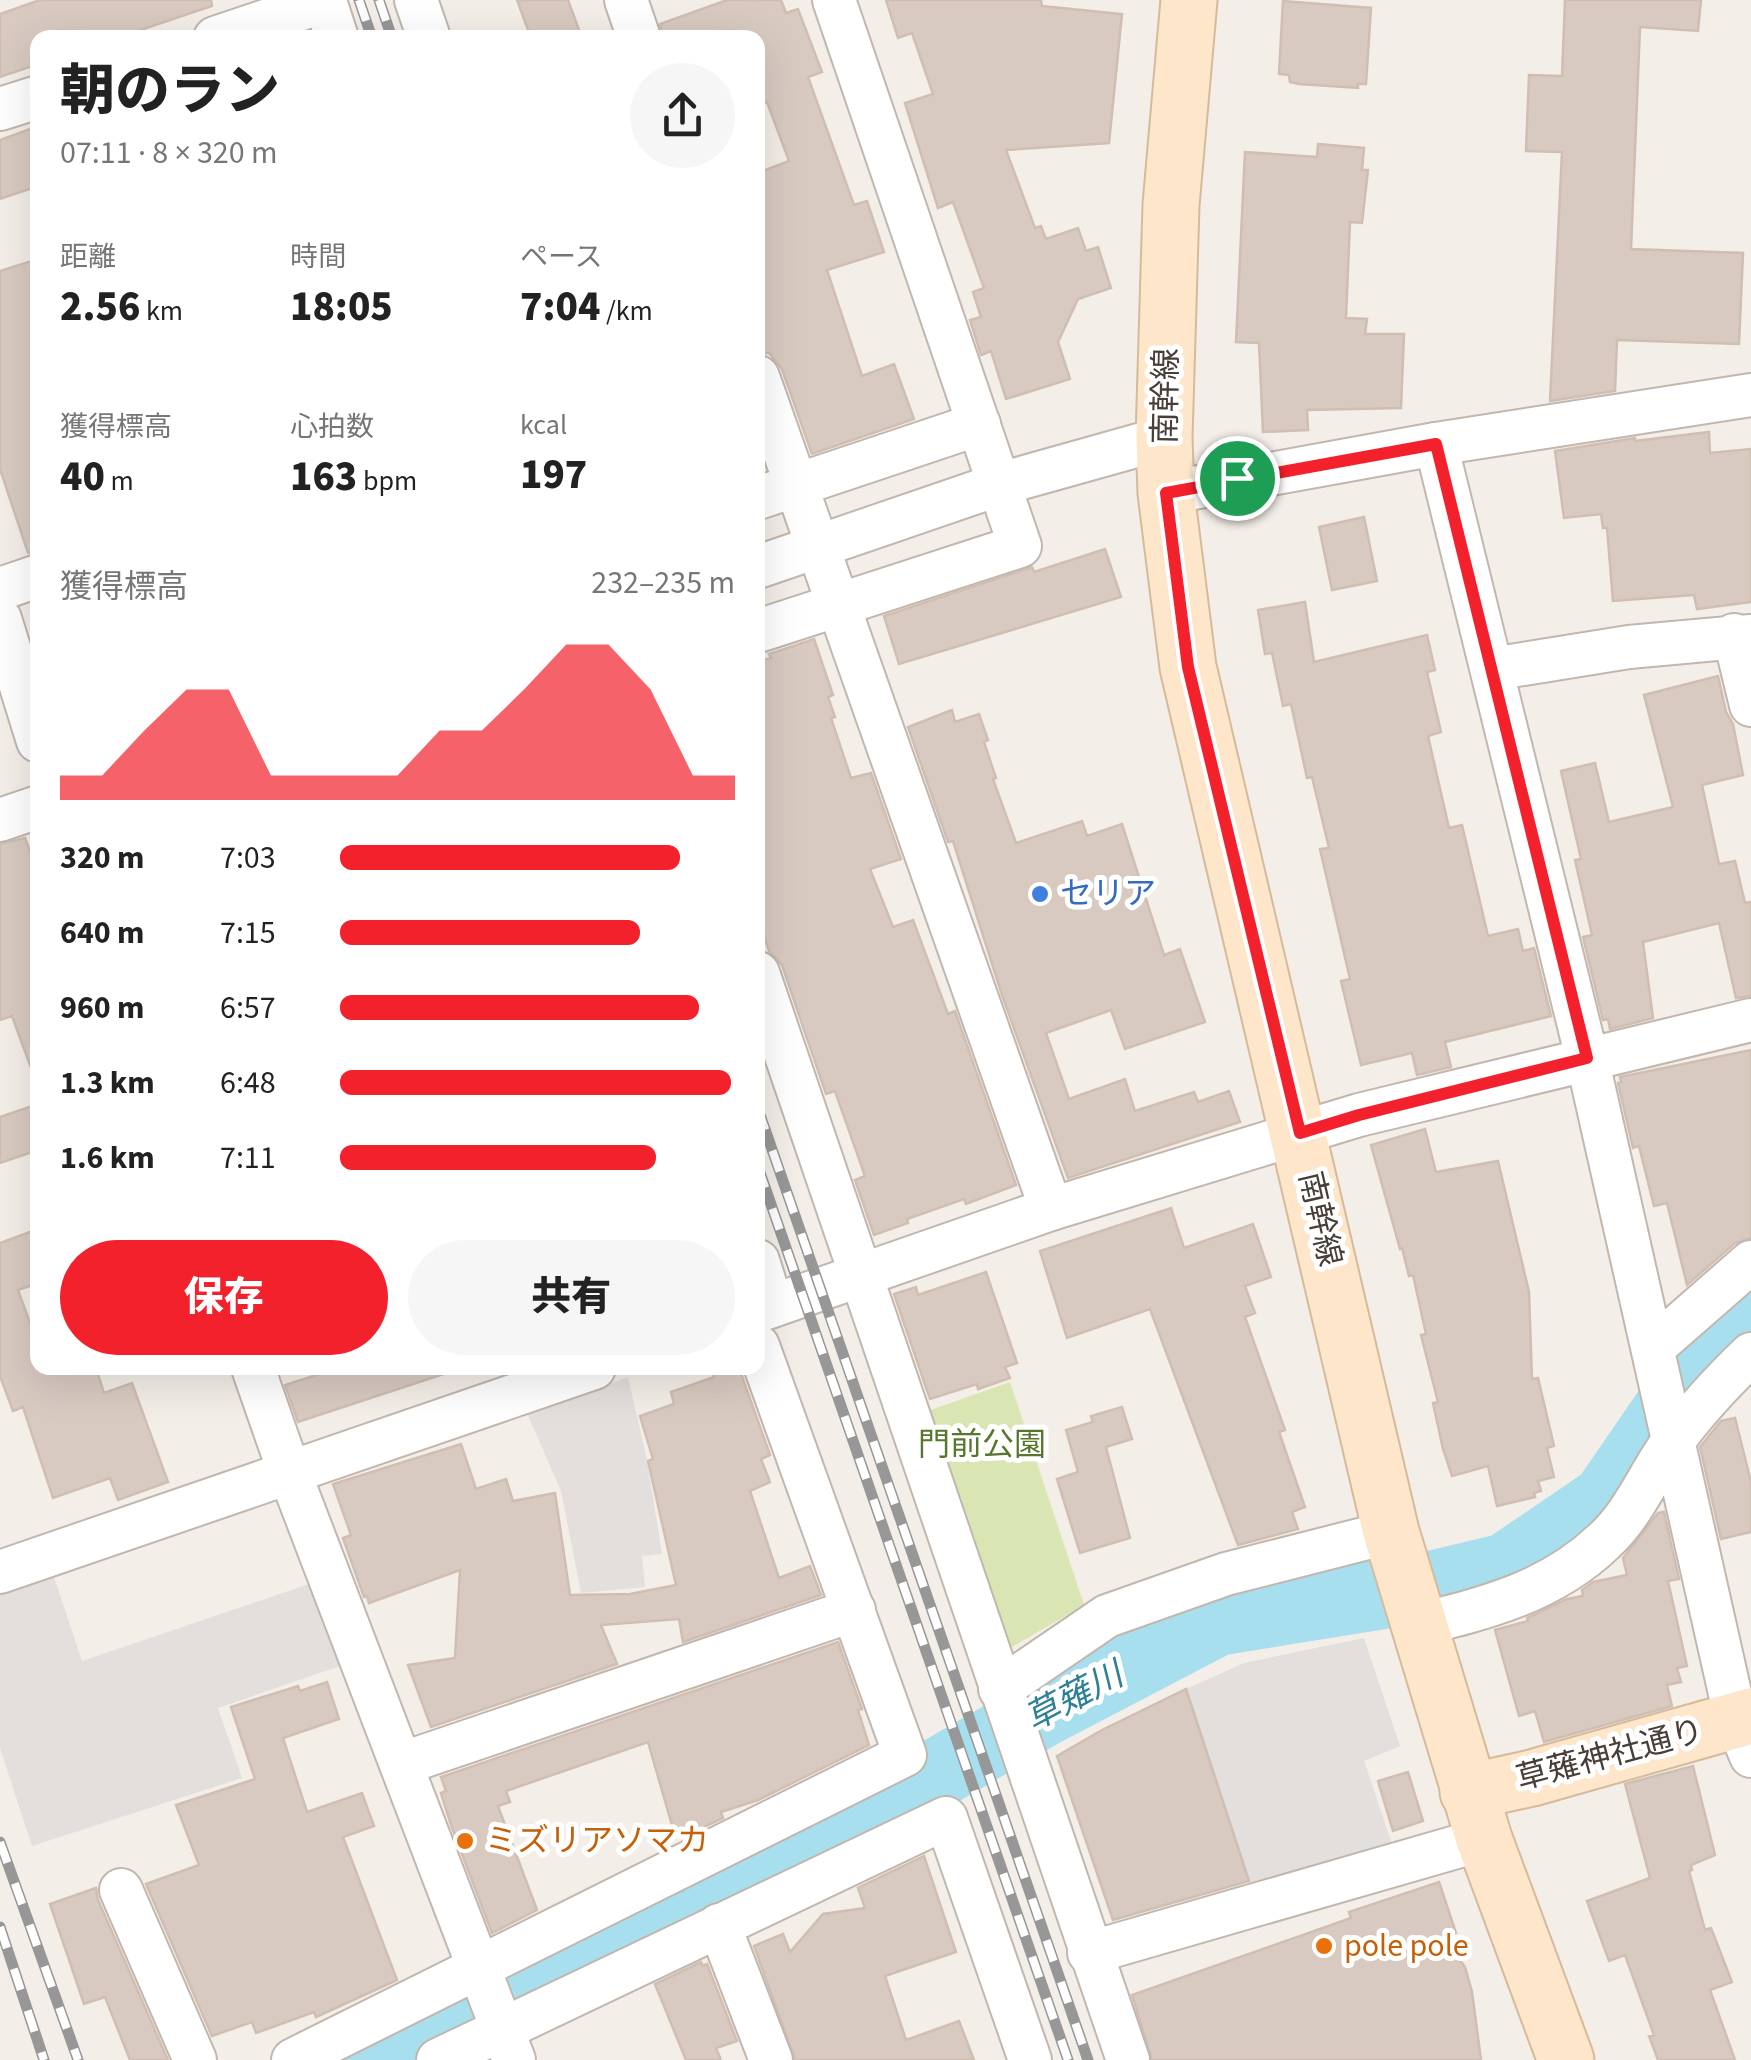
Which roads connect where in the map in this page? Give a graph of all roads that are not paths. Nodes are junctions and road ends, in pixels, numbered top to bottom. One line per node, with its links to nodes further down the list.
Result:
1 (416, 0): 7 (street)
2 (626, 0): 8 (street)
3 (834, 0): 13 (street)
4 (1189, 0): 14 (main road, 南幹線)
5 (239, 30): 6 (street)
6 (334, 30)
7 (426, 30)
8 (636, 30)
9 (30, 99): 10 (street)
10 (0, 109)
11 (1751, 395): 15 (street)
12 (765, 422): 17 (street)
13 (979, 424): 16 (street); 17 (street)
14 (1164, 438): 16 (street); 18 (main road, 南幹線)
15 (1436, 444): 18 (street); 27 (street)
16 (1000, 484): 19 (street); 23 (street)
17 (776, 492): 19 (street)
18 (1166, 493): 35 (main road, 南幹線)
19 (817, 546): 20 (street); 23 (street)
20 (765, 565)
21 (30, 579): 22 (street)
22 (0, 589)
23 (837, 604): 25 (street); 36 (street)
24 (0, 619): 29 (street)
25 (765, 628)
26 (1743, 636): 27 (street); 28 (street)
27 (1492, 669): 34 (street)
28 (1751, 705)
29 (30, 715)
30 (30, 811): 31 (street)
31 (0, 820)
32 (765, 994): 38 (street)
33 (1751, 1020): 34 (street)
34 (1587, 1058): 35 (street); 40 (street)
35 (1300, 1133): 36 (street); 47 (main road, 南幹線)
36 (1051, 1209): 38 (street)
37 (1751, 1262): 40 (street)
38 (861, 1275): 39 (street); 51 (street)
39 (765, 1308)
40 (1654, 1347): 45 (street)
41 (1751, 1354): 45 (street)
42 (765, 1365): 49 (street)
43 (255, 1375): 46 (street)
44 (574, 1375): 46 (street)
45 (1673, 1441): 50 (street); 52 (street)
46 (290, 1474): 48 (street); 53 (street)
47 (1395, 1546): 50 (main road, 南幹線); 51 (street)
48 (0, 1572)
49 (854, 1610): 53 (street); 58 (street)
50 (1415, 1620): 54 (main road, 南幹線)
51 (1002, 1694): 57 (street)
52 (1746, 1731): 54 (main road, 草薙神社通り)
53 (402, 1764): 58 (street)
54 (1476, 1815): 57 (street); 66 (main road, 南幹線)
55 (121, 1890): 60 (street)
56 (719, 1925): 59 (street); 63 (street); 64 (street)
57 (1090, 1953): 65 (street)
58 (478, 1968): 59 (street); 61 (street)
59 (508, 2045): 62 (street)
60 (196, 2060)
61 (293, 2060)
62 (438, 2060)
63 (771, 2060)
64 (1030, 2060)
65 (1128, 2060)
66 (1566, 2060)

